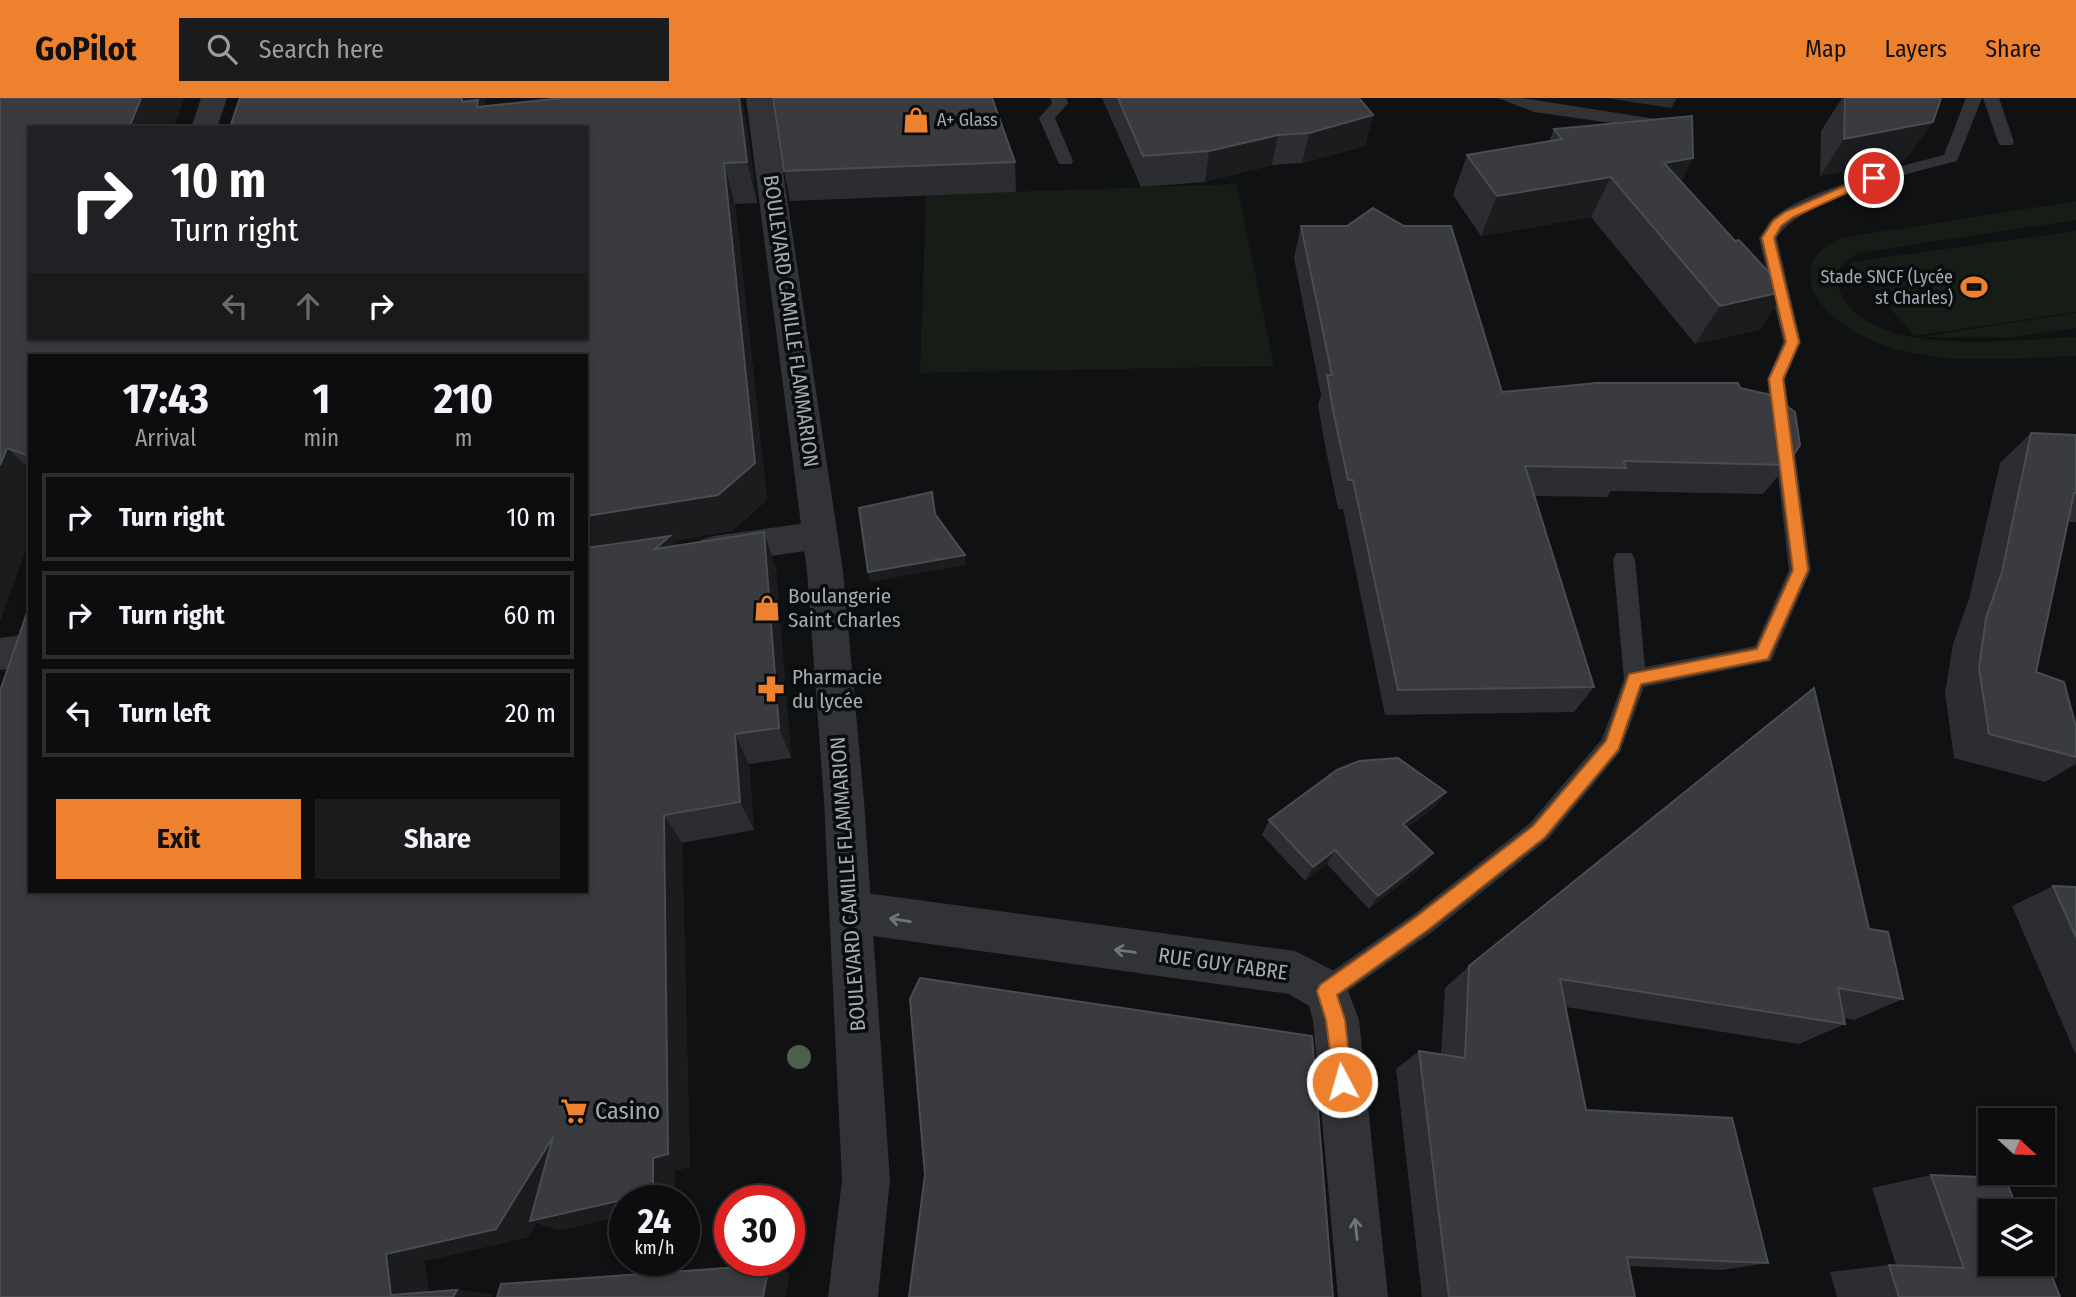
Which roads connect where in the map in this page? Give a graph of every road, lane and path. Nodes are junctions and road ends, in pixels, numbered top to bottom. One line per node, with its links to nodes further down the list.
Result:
1 (214, 98): 8 (street)
2 (759, 98): 11 (street, BOULEVARD CAMILLE FLAMMARION)
3 (1058, 98): 10 (lane)
4 (1506, 98): 7 (lane)
5 (1974, 98): 16 (lane)
6 (1992, 98): 9 (lane)
7 (1662, 125)
8 (205, 126)
9 (2006, 142)
10 (1065, 161)
11 (820, 535): 12 (street); 17 (street, BOULEVARD CAMILLE FLAMMARION)
12 (680, 555)
13 (1624, 559): 16 (lane)
14 (0, 654): 15 (street)
15 (26, 664)
16 (1635, 679): 18 (lane)
17 (851, 912): 18 (street, RUE GUY FABRE, one-way to 17); 19 (street, BOULEVARD CAMILLE FLAMMARION)
18 (1326, 991): 20 (street, one-way to 18)
19 (853, 1297)
20 (1363, 1297)

